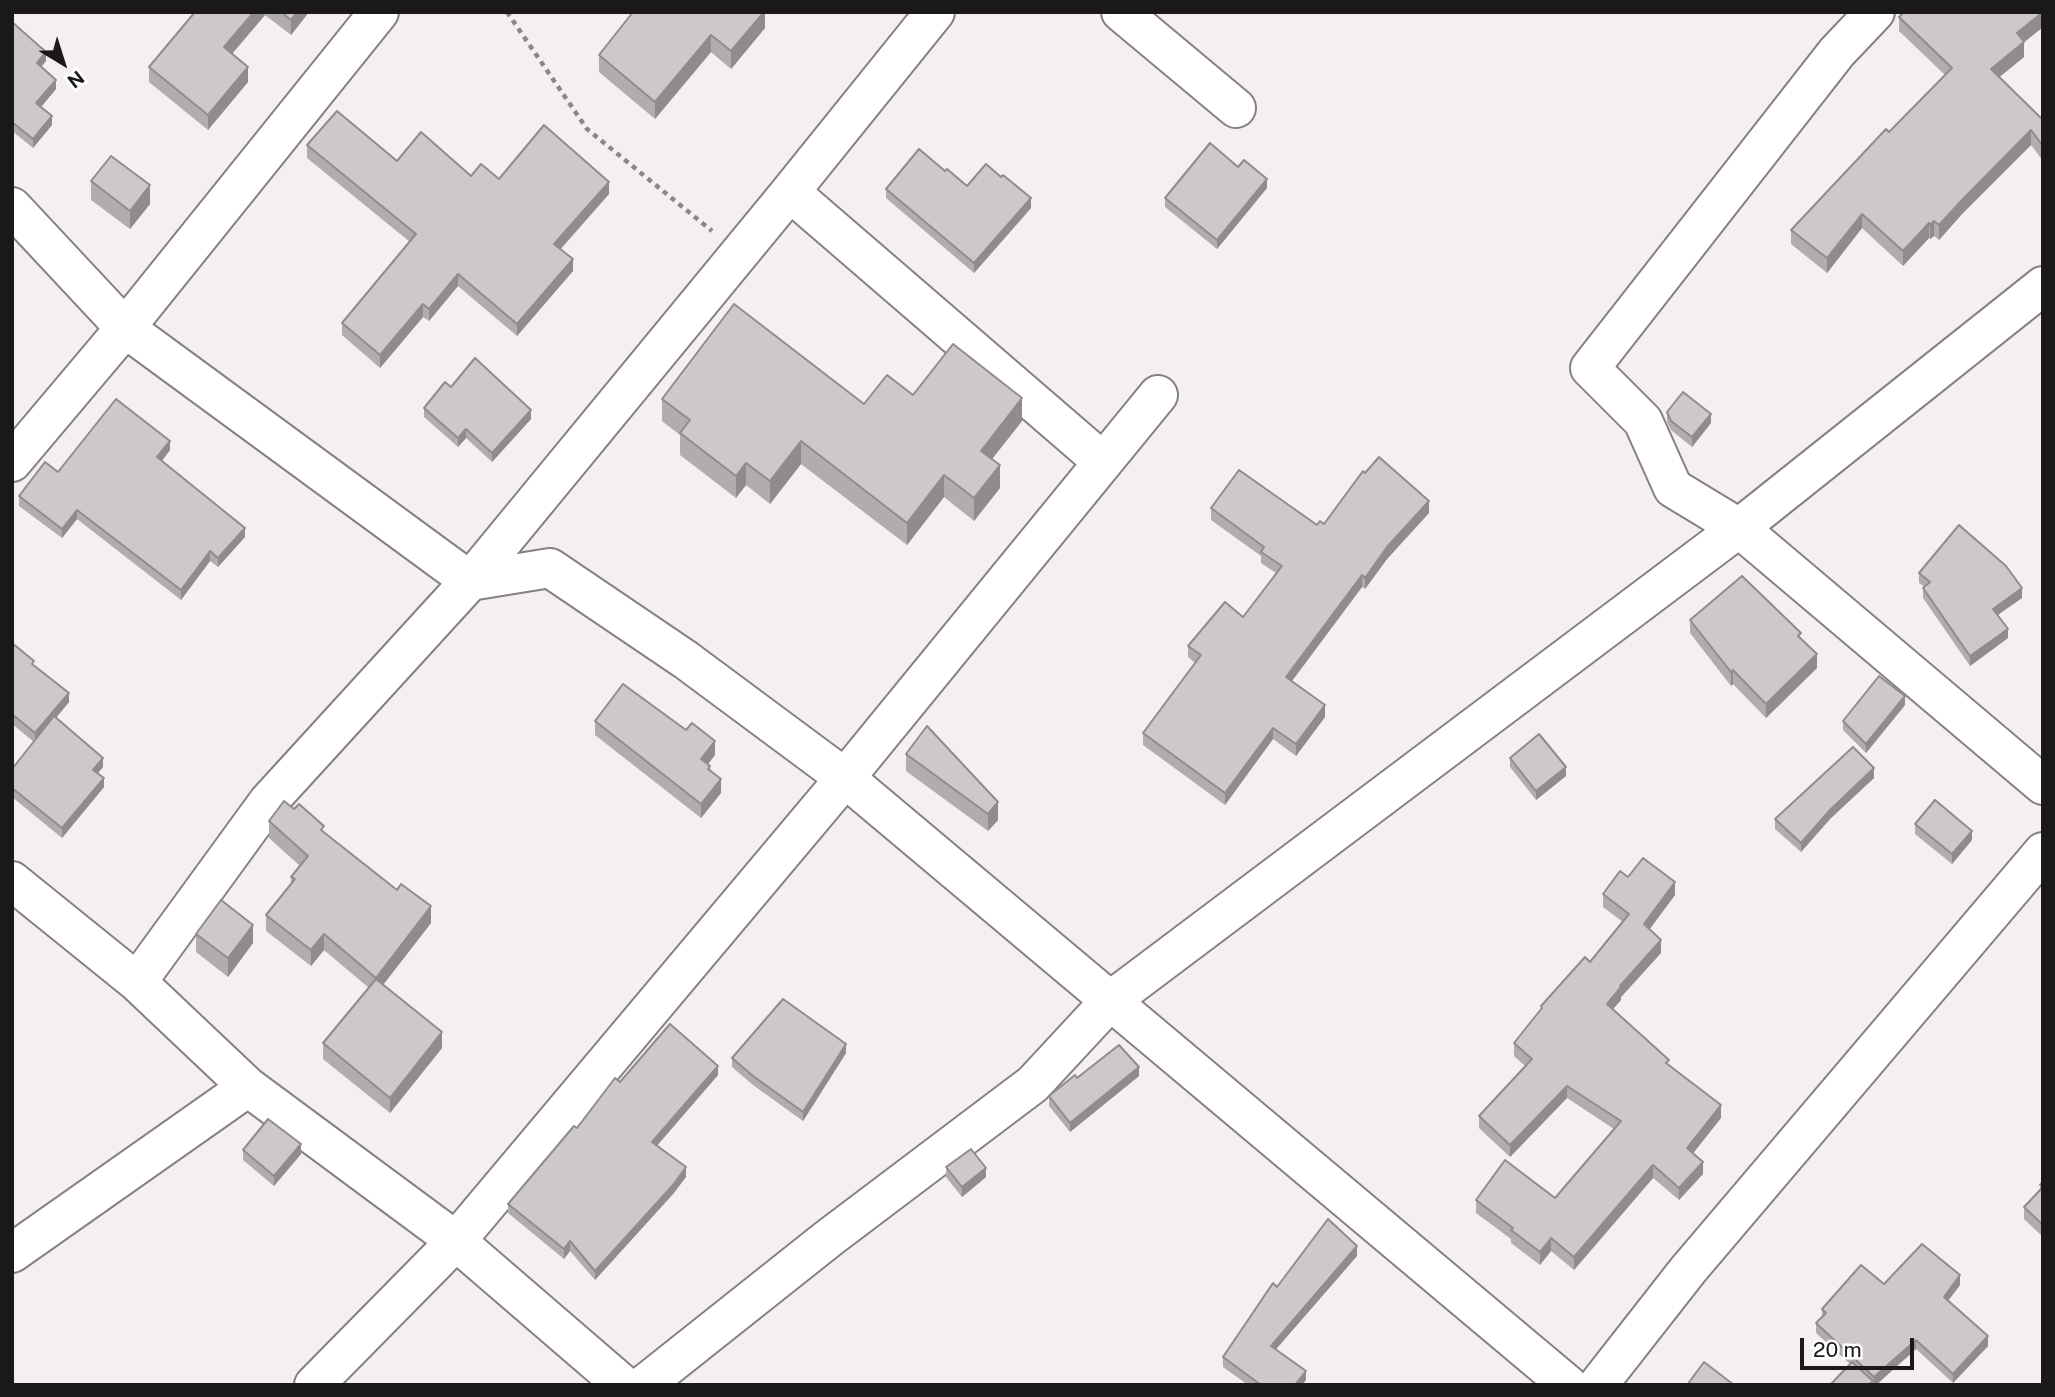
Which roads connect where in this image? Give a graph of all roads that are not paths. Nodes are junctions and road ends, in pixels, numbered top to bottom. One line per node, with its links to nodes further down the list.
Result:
1 (379, 12): 9 (street)
2 (935, 12): 6 (street)
3 (1121, 12): 5 (street)
4 (1875, 12): 13 (street)
5 (1236, 108)
6 (790, 192): 12 (street); 14 (street)
7 (12, 207): 9 (street)
8 (2043, 286): 13 (street)
9 (125, 328): 11 (street); 14 (street)
10 (1158, 395): 12 (street)
11 (12, 462)
12 (1103, 462): 15 (street)
13 (1739, 528): 16 (street); 20 (street)
14 (470, 581): 15 (street); 19 (street)
15 (845, 778): 20 (street); 22 (street)
16 (2043, 785)
17 (2043, 852): 28 (street)
18 (12, 881): 19 (street)
19 (137, 982): 21 (street)
20 (1110, 1001): 26 (street); 27 (street)
21 (248, 1087): 22 (street); 23 (street)
22 (456, 1241): 24 (street); 25 (street)
23 (12, 1254)
24 (313, 1385)
25 (623, 1385)
26 (644, 1385)
27 (1568, 1385)
28 (1598, 1385)

